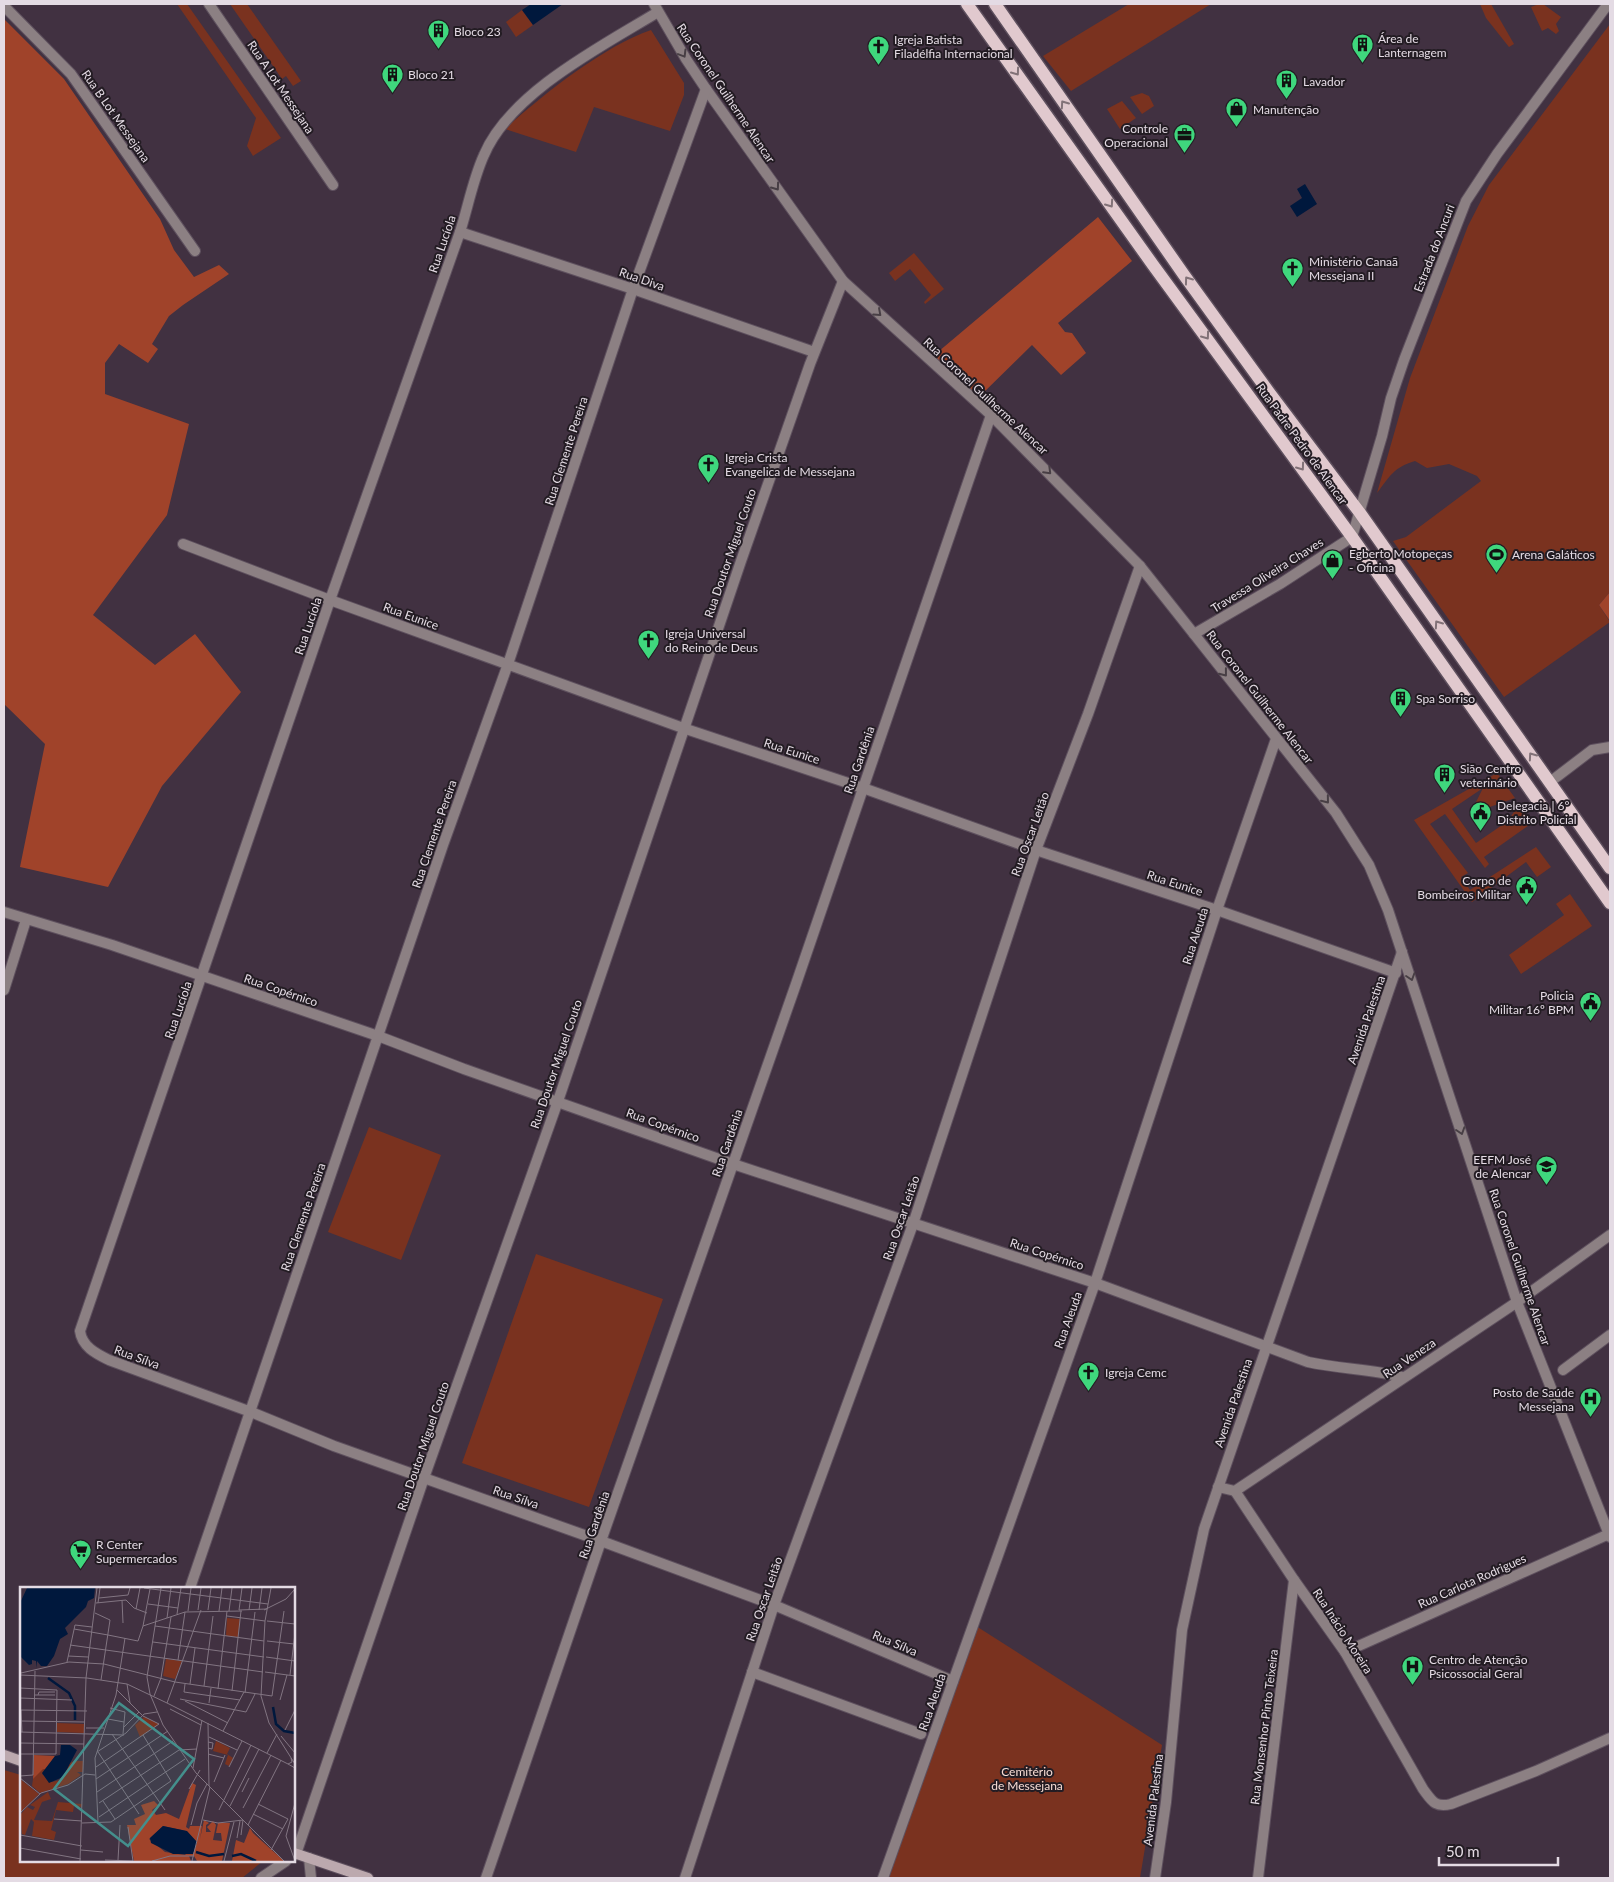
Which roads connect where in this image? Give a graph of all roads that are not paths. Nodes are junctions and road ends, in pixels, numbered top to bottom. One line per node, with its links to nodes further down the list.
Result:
1 (209, 4): 10 (street, Rua A Lot Messejana)
2 (967, 4): 9 (main road, Rua Padre Pedro de Alencar, one-way to 9)
3 (995, 4): 8 (main road, Rua Padre Pedro de Alencar, one-way to 3)
4 (1608, 4): 17 (street, Estrada do Ancuri)
5 (4, 6): 12 (street, Rua B Lot Messejana)
6 (656, 8): 7 (street, Rua Coronel Guilherme Alencar, one-way to 7); 11 (street, Rua Lucíola)
7 (706, 89): 13 (street, Rua Coronel Guilherme Alencar, one-way to 13); 14 (street, Rua Clemente Pereira)
8 (1081, 128): 9 (main road); 17 (main road, Rua Padre Pedro de Alencar, one-way to 8)
9 (1064, 140): 18 (main road, Rua Padre Pedro de Alencar, one-way to 18)
10 (333, 184)
11 (460, 232): 14 (street, Rua Diva); 21 (street, Rua Lucíola)
12 (195, 251)
13 (843, 281): 15 (street, Rua Doutor Miguel Couto); 16 (street, Rua Coronel Guilherme Alencar, one-way to 16)
14 (633, 289): 15 (street, Rua Diva); 23 (street, Rua Clemente Pereira)
15 (814, 352): 24 (street, Rua Doutor Miguel Couto)
16 (991, 414): 20 (street, Rua Coronel Guilherme Alencar, one-way to 20); 28 (street, Rua Gardênia)
17 (1360, 514): 18 (street, Estrada do Ancuri); 27 (main road, Rua Padre Pedro de Alencar, one-way to 17)
18 (1352, 537): 22 (street, Travessa Oliveira Chaves); 30 (main road, Rua Padre Pedro de Alencar)
19 (183, 544): 21 (street, Rua Eunice)
20 (1140, 566): 22 (street, Rua Coronel Guilherme Alencar); 31 (street, Rua Oscar Leitão)
21 (330, 600): 23 (street, Rua Eunice); 39 (street, Rua Lucíola)
22 (1194, 634): 25 (street, Rua Coronel Guilherme Alencar, one-way to 25)
23 (508, 664): 24 (street, Rua Eunice); 41 (street, Rua Clemente Pereira)
24 (683, 728): 28 (street, Rua Eunice); 42 (street, Rua Doutor Miguel Couto)
25 (1276, 739): 34 (street, Rua Aleuda); 37 (street, Rua Coronel Guilherme Alencar, one-way to 37)
26 (1610, 747): 27 (street)
27 (1550, 782): 29 (main road, Rua Padre Pedro de Alencar)
28 (863, 788): 31 (street, Rua Eunice); 43 (street, Rua Gardênia)
29 (1586, 833): 30 (main road); 32 (main road, Rua Padre Pedro de Alencar)
30 (1570, 845): 33 (main road, Rua Padre Pedro de Alencar)
31 (1036, 850): 34 (street, Rua Eunice); 44 (street, Rua Oscar Leitão)
32 (1610, 868)
33 (1610, 904)
34 (1217, 910): 38 (street, Rua Eunice); 46 (street, Rua Aleuda)
35 (4, 912): 36 (street, Rua Copérnico)
36 (26, 920): 39 (street, Rua Copérnico); 40 (street)
37 (1402, 951): 38 (street, Avenida Palestina); 47 (street, Rua Coronel Guilherme Alencar, one-way to 47)
38 (1396, 973): 50 (street, Avenida Palestina)
39 (203, 976): 41 (street, Rua Copérnico); 48 (street, Rua Lucíola)
40 (4, 990)
41 (378, 1036): 42 (street, Rua Copérnico); 53 (street, Rua Clemente Pereira)
42 (558, 1101): 43 (street, Rua Copérnico); 54 (street, Rua Doutor Miguel Couto)
43 (733, 1164): 44 (street, Rua Copérnico); 58 (street, Rua Gardênia)
44 (913, 1224): 46 (street, Rua Copérnico); 61 (street, Rua Oscar Leitão)
45 (1610, 1235): 47 (street, Rua Veneza)
46 (1095, 1283): 50 (street, Rua Copérnico); 64 (street, Rua Aleuda)
47 (1517, 1302): 52 (street, Rua Veneza); 57 (street, Rua Coronel Guilherme Alencar)
48 (80, 1331): 53 (street, Rua Sílva)
49 (1610, 1335): 51 (street)
50 (1266, 1345): 52 (street, Rua Copérnico); 55 (street, Avenida Palestina)
51 (1563, 1370)
52 (1402, 1377): 56 (street, Rua Veneza)
53 (251, 1412): 54 (street, Rua Sílva); 60 (street, Rua Clemente Pereira)
54 (424, 1478): 58 (street, Rua Sílva); 69 (street, Rua Doutor Miguel Couto)
55 (1218, 1487): 56 (street); 79 (street, Avenida Palestina)
56 (1235, 1491): 59 (street, Rua Inácio Moreira)
57 (1610, 1536): 62 (street, Rua Carlota Rodrigues)
58 (602, 1541): 61 (street, Rua Sílva); 76 (street, Rua Gardênia)
59 (1294, 1580): 62 (street, Rua Inácio Moreira); 80 (street, Rua Monsenhor Pinto Teixeira)
60 (190, 1587)
61 (774, 1605): 63 (street, Rua Oscar Leitão); 64 (street, Rua Sílva)
62 (1345, 1652): 66 (street, Rua Inácio Moreira)
63 (752, 1672): 65 (street); 77 (street, Rua Oscar Leitão)
64 (953, 1681): 78 (street, Rua Aleuda)
65 (921, 1734)
66 (1610, 1738)
67 (4, 1755): 68 (street)
68 (20, 1761)
69 (295, 1851)
70 (295, 1854): 71 (street)
71 (309, 1858): 74 (street); 75 (street)
72 (285, 1862): 73 (street)
73 (261, 1878)
74 (311, 1878)
75 (368, 1878)
76 (486, 1878)
77 (685, 1878)
78 (883, 1878)
79 (1156, 1878)
80 (1258, 1878)

